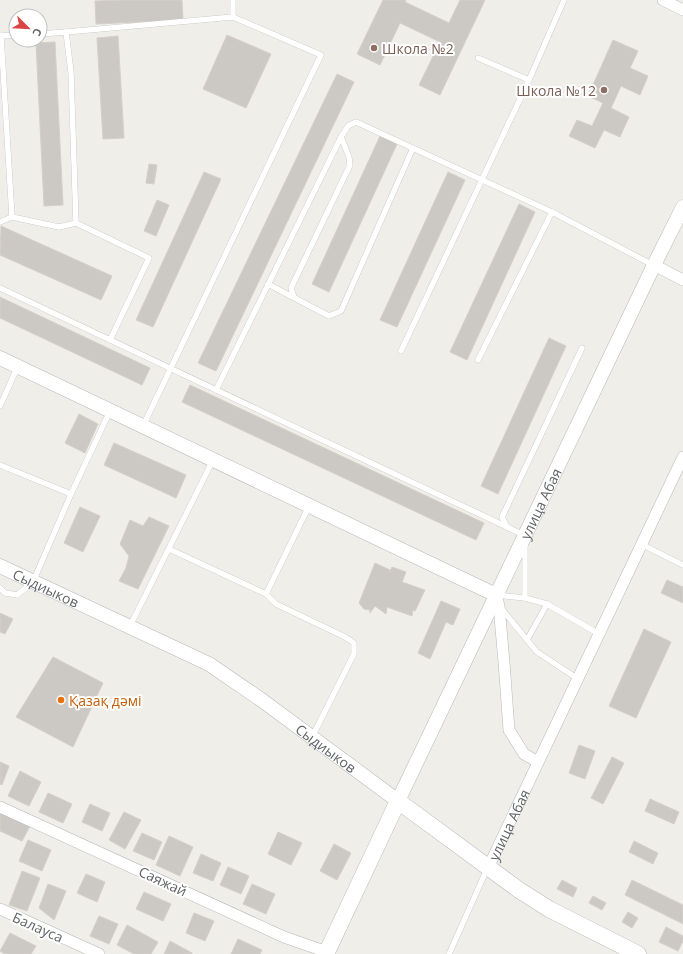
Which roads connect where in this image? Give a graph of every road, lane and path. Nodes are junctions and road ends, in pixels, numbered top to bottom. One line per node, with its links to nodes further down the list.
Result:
1 (233, 0): 5 (lane)
2 (564, 0): 10 (lane)
3 (662, 0): 4 (street)
4 (683, 10)
5 (233, 17): 6 (lane); 30 (lane)
6 (66, 32): 7 (lane); 18 (lane)
7 (48, 33)
8 (1, 36): 16 (lane)
9 (478, 58): 10 (lane)
10 (529, 80): 13 (lane)
11 (341, 137): 12 (lane); 21 (lane); 23 (lane)
12 (413, 148): 13 (lane); 23 (lane)
13 (482, 180): 15 (lane); 26 (lane)
14 (683, 207): 19 (street, улица Абая)
15 (552, 212): 19 (lane); 28 (lane)
16 (12, 217): 17 (lane); 18 (lane)
17 (0, 222)
18 (76, 223): 24 (lane)
19 (654, 265): 20 (street); 41 (street, улица Абая)
20 (683, 280)
21 (268, 284): 23 (lane); 31 (lane)
22 (0, 288): 24 (lane)
23 (296, 298)
24 (110, 340): 30 (lane)
25 (582, 348): 40 (lane)
26 (402, 351)
27 (0, 358): 29 (street)
28 (478, 360)
29 (18, 366): 32 (lane); 33 (street)
30 (170, 368): 31 (lane); 34 (lane)
31 (216, 390): 40 (lane)
32 (0, 406)
33 (110, 410): 34 (street); 38 (lane)
34 (143, 426): 36 (street)
35 (683, 457): 42 (street, улица Абая)
36 (213, 460): 39 (street); 43 (lane)
37 (0, 465): 38 (lane)
38 (71, 494): 46 (lane)
39 (309, 506): 48 (lane); 50 (street)
40 (507, 527): 41 (lane)
41 (525, 535): 49 (lane); 50 (street, улица Абая)
42 (641, 544): 44 (lane); 53 (street, улица Абая)
43 (169, 549): 48 (lane); 52 (lane)
44 (683, 565)
45 (0, 566): 46 (street, Сыдиыков)
46 (33, 582): 47 (lane); 52 (street, Сыдиыков)
47 (0, 588)
48 (266, 594): 56 (lane)
49 (525, 598): 50 (lane); 51 (lane)
50 (497, 601): 54 (lane); 57 (street); 58 (street, улица Абая)
51 (547, 604): 53 (lane); 54 (lane)
52 (129, 626): 56 (street, Сыдиыков)
53 (599, 634): 55 (street, улица Абая)
54 (527, 640): 55 (lane)
55 (578, 679): 57 (street, улица Абая)
56 (312, 737): 58 (street, Сыдиыков)
57 (538, 762): 60 (street, улица Абая)
58 (398, 801): 60 (main road, Сыдиыков); 62 (main road)
59 (0, 807): 62 (street, Саяжай)
60 (488, 868): 64 (lane); 65 (main road, Сыдиыков)
61 (0, 909): 63 (street, Балауса)
62 (327, 953)
63 (99, 954)
64 (449, 954)
65 (638, 954)

